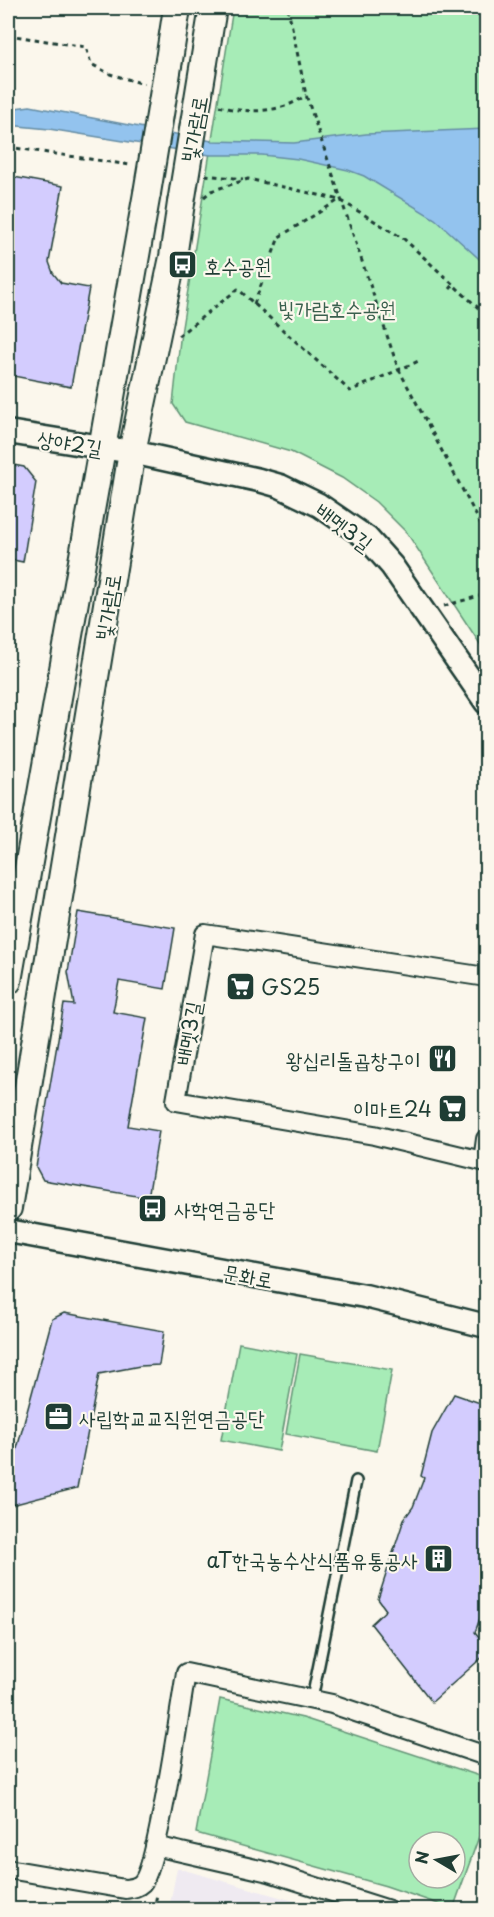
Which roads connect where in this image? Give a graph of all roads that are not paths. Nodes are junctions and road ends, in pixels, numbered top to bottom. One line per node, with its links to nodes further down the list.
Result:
1 (177, 8): 4 (main road, 빛가람로, bridge)
2 (213, 8): 5 (main road, 빛가람로, bridge)
3 (8, 432): 4 (street, 상야2길)
4 (101, 447): 5 (street, 상야2길); 8 (main road, 빛가람로)
5 (132, 452): 6 (street, 배멧3길); 11 (main road, 빛가람로)
6 (486, 702)
7 (486, 977): 10 (street, 배멧3길)
8 (8, 981)
9 (486, 1139): 10 (street)
10 (485, 1162)
11 (8, 1208)
12 (8, 1231): 13 (street, 문화로)
13 (486, 1326)
14 (356, 1481): 15 (lane)
15 (312, 1699): 16 (street); 17 (street)
16 (486, 1756)
17 (155, 1846): 18 (street); 19 (street)
18 (8, 1869)
19 (389, 1910)

